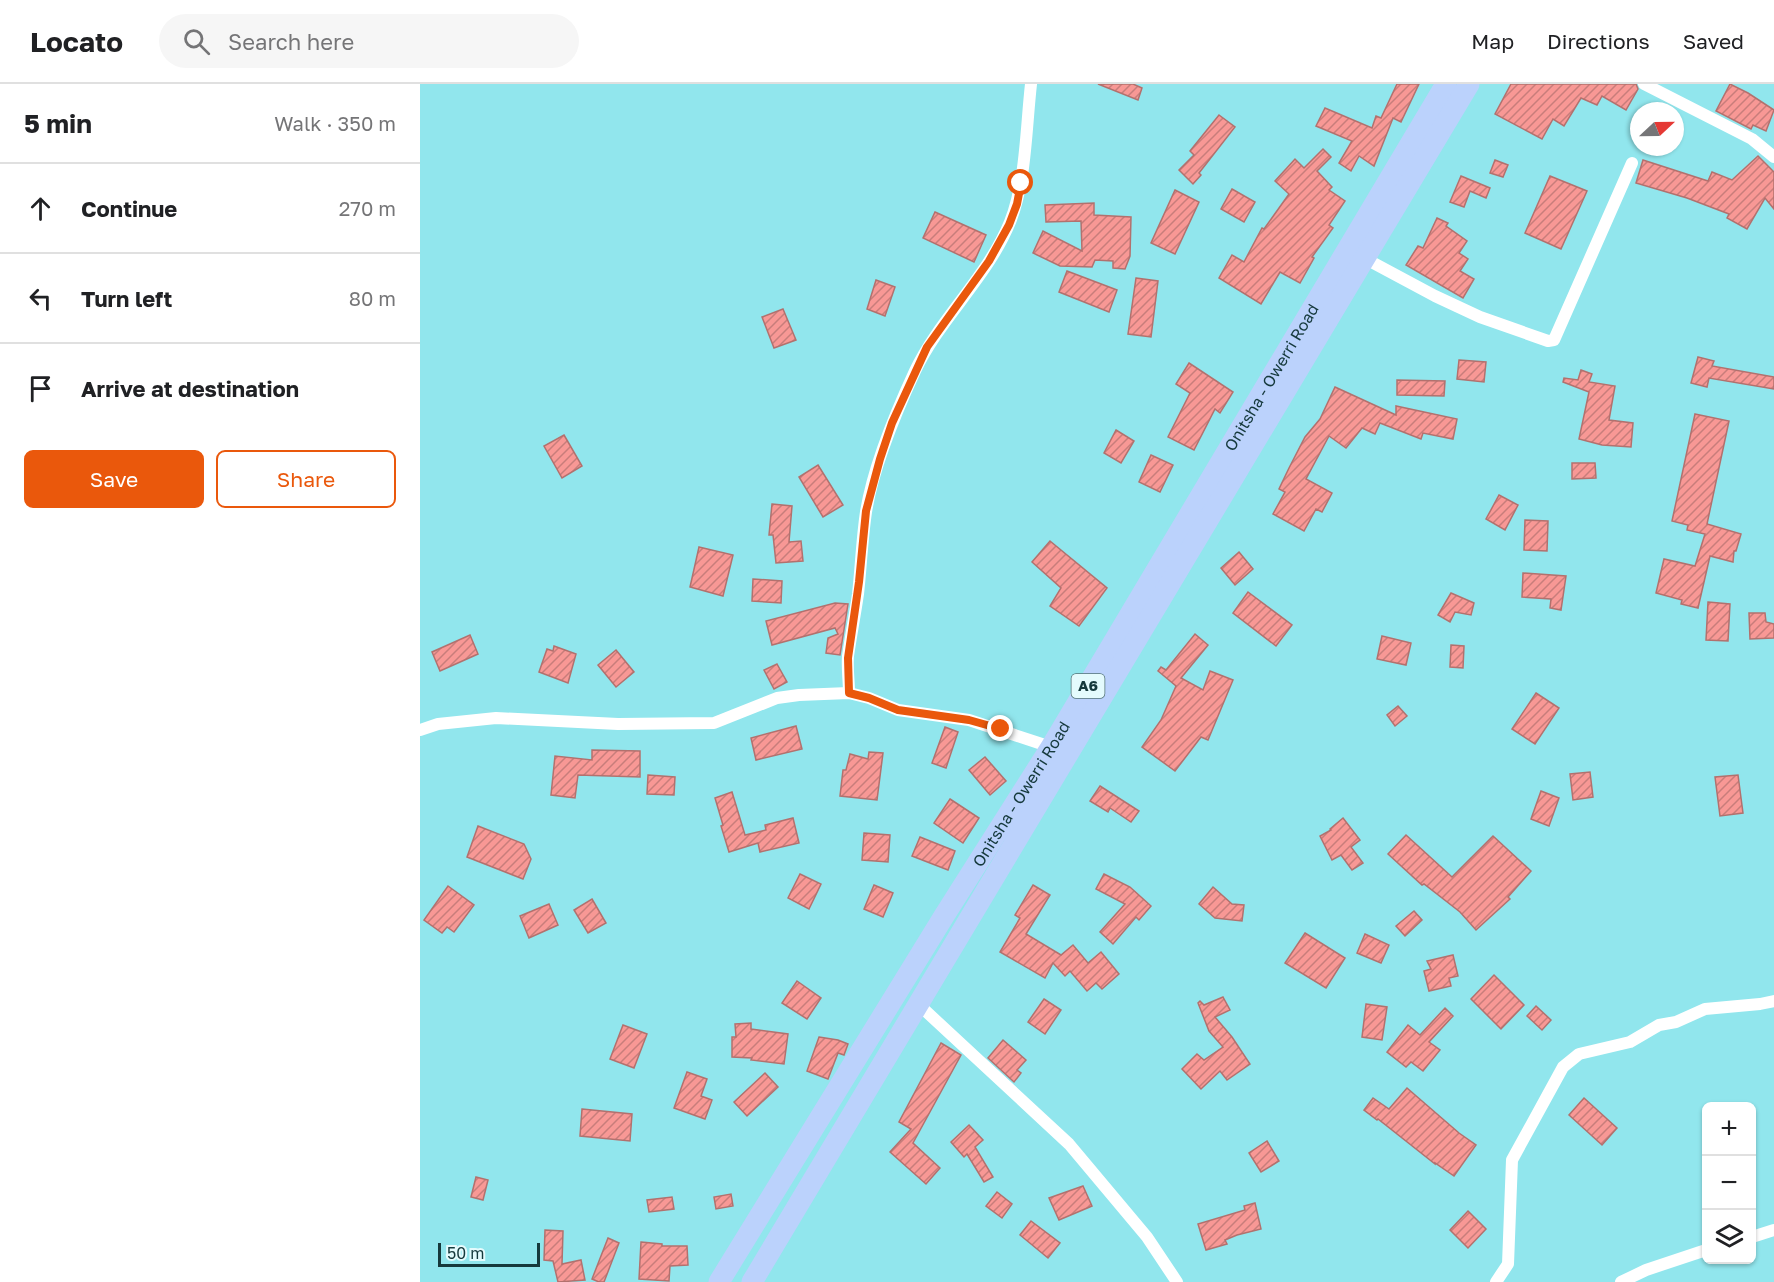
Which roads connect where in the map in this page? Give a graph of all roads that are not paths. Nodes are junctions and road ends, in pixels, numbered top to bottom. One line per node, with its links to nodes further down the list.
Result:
1 (1031, 84): 8 (street)
2 (1446, 84): 10 (highway, Onitsha - Owerri Road / A6)
3 (1468, 84): 7 (highway, Onitsha - Owerri Road / A6)
4 (1644, 84): 5 (street)
5 (1774, 157)
6 (1632, 163): 7 (street)
7 (1364, 258): 12 (highway, Onitsha - Owerri Road / A6)
8 (849, 693): 9 (street); 10 (street)
9 (420, 730)
10 (1052, 747): 16 (highway, Onitsha - Owerri Road / A6)
11 (1774, 1000): 19 (street)
12 (917, 1004): 17 (highway, Onitsha - Owerri Road / A6); 18 (street)
13 (1774, 1230): 14 (street)
14 (1756, 1236)
15 (1702, 1252): 20 (street)
16 (719, 1282)
17 (752, 1282)
18 (1176, 1282)
19 (1496, 1282)
20 (1622, 1282)

